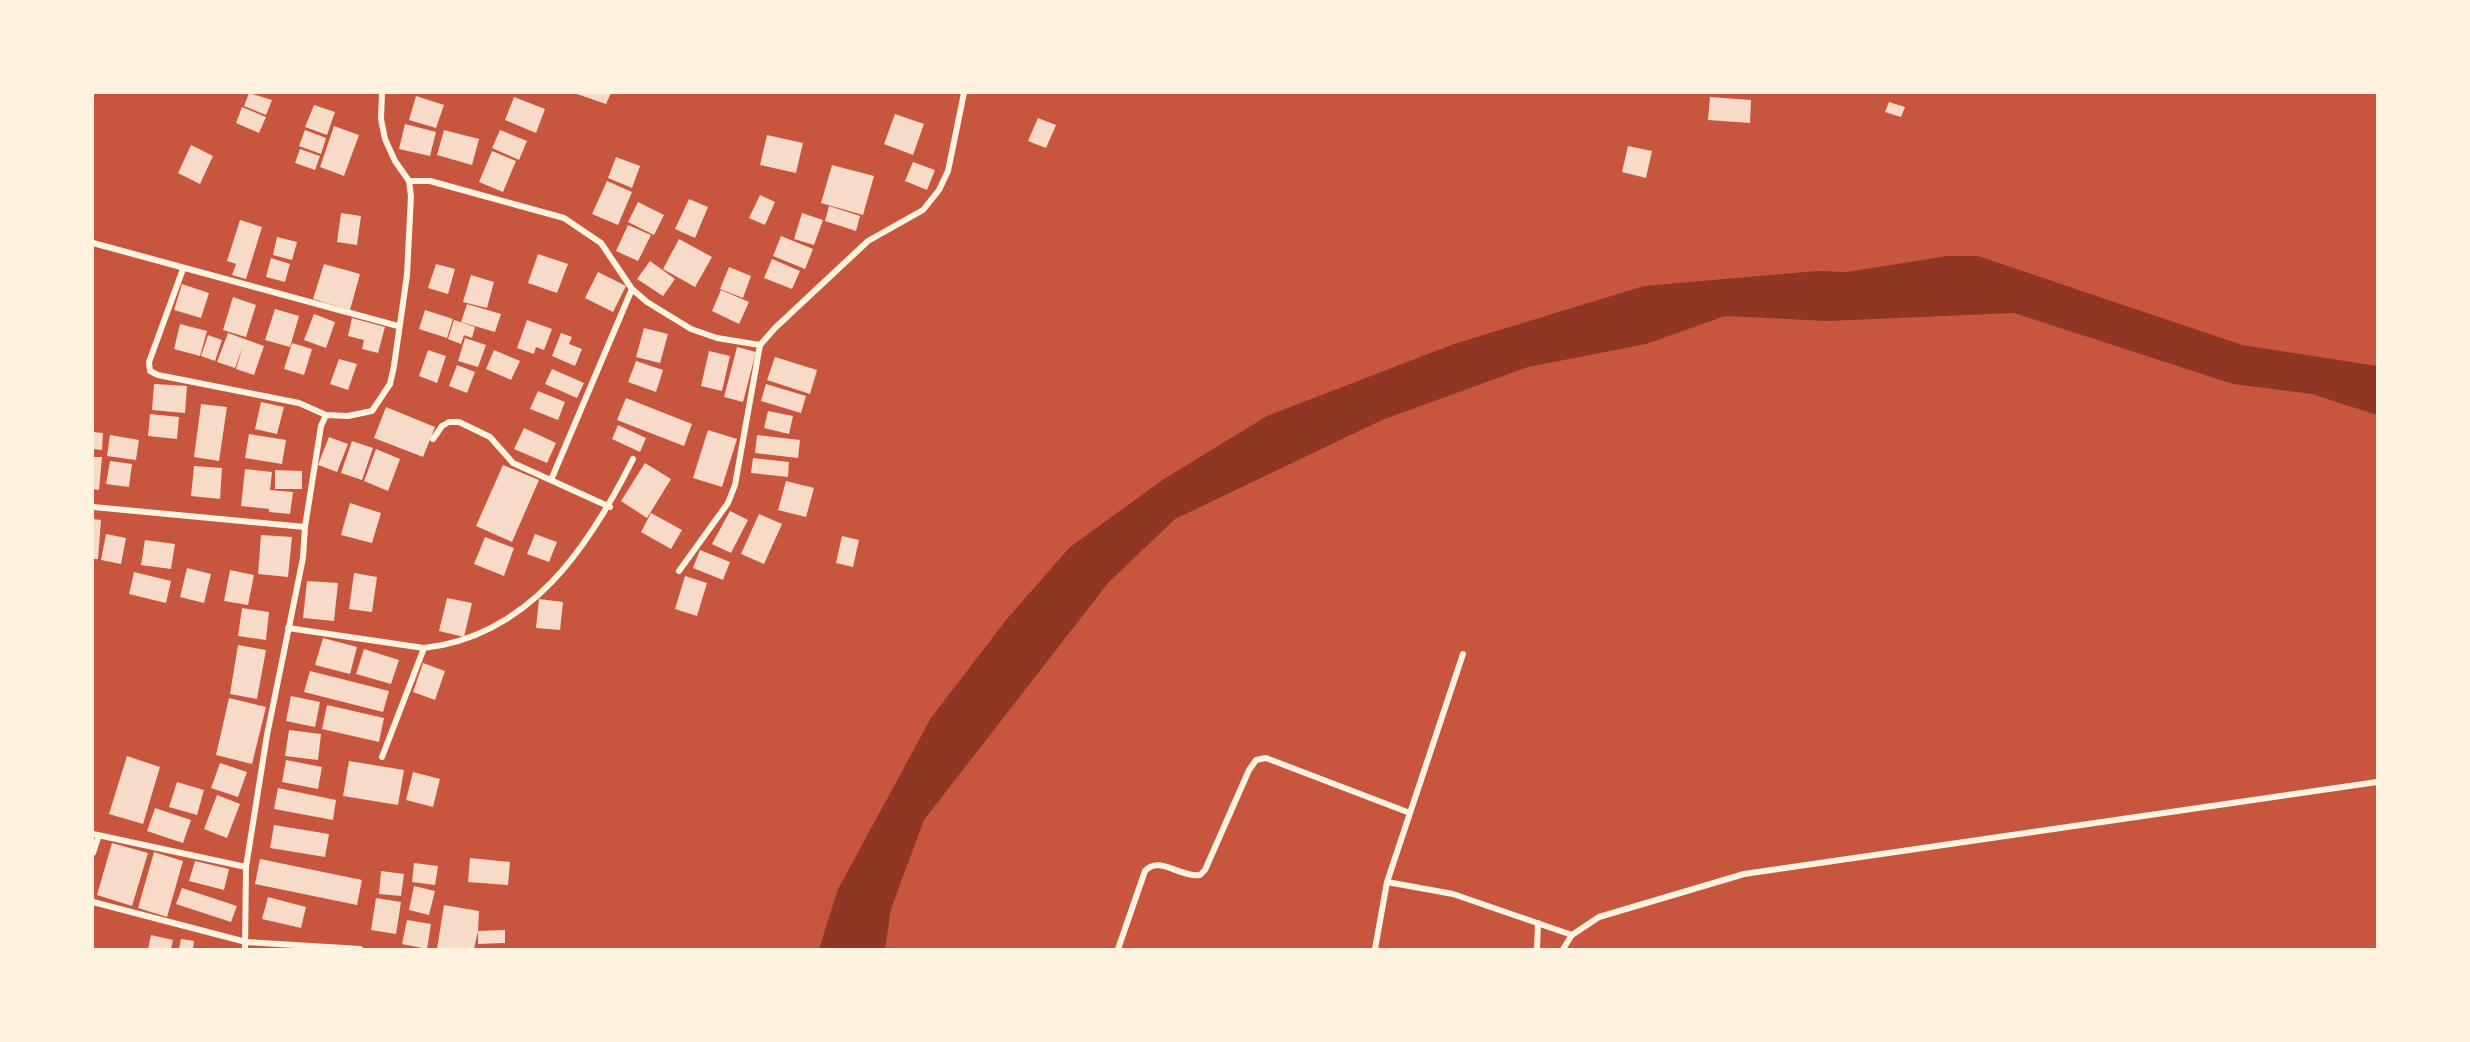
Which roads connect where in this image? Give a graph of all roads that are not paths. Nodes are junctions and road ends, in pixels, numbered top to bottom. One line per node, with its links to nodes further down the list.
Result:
1 (375, 93): 3 (street)
2 (964, 93): 9 (street)
3 (382, 94): 4 (street)
4 (409, 181): 7 (street); 8 (street)
5 (93, 243): 6 (street)
6 (183, 269): 8 (street); 10 (street)
7 (632, 289): 9 (street); 13 (street)
8 (398, 326): 10 (street)
9 (760, 345): 17 (street)
10 (326, 415): 16 (street)
11 (433, 439): 13 (street)
12 (633, 459): 15 (street)
13 (551, 480): 15 (street)
14 (93, 507): 16 (street)
15 (610, 507): 19 (street)
16 (305, 527): 18 (street)
17 (679, 571)
18 (288, 628): 19 (street); 26 (street)
19 (424, 648): 21 (street)
20 (1463, 654): 23 (street)
21 (382, 757)
22 (2377, 782): 30 (street)
23 (1410, 813): 27 (street); 33 (street)
24 (96, 835): 25 (street); 26 (street)
25 (93, 853)
26 (246, 867): 31 (street)
27 (1387, 882): 29 (street); 34 (street)
28 (93, 902): 31 (street)
29 (1538, 923): 30 (street); 35 (street)
30 (1572, 935): 36 (street)
31 (246, 946): 32 (street)
32 (360, 949)
33 (1118, 949)
34 (1375, 949)
35 (1537, 949)
36 (1563, 949)

